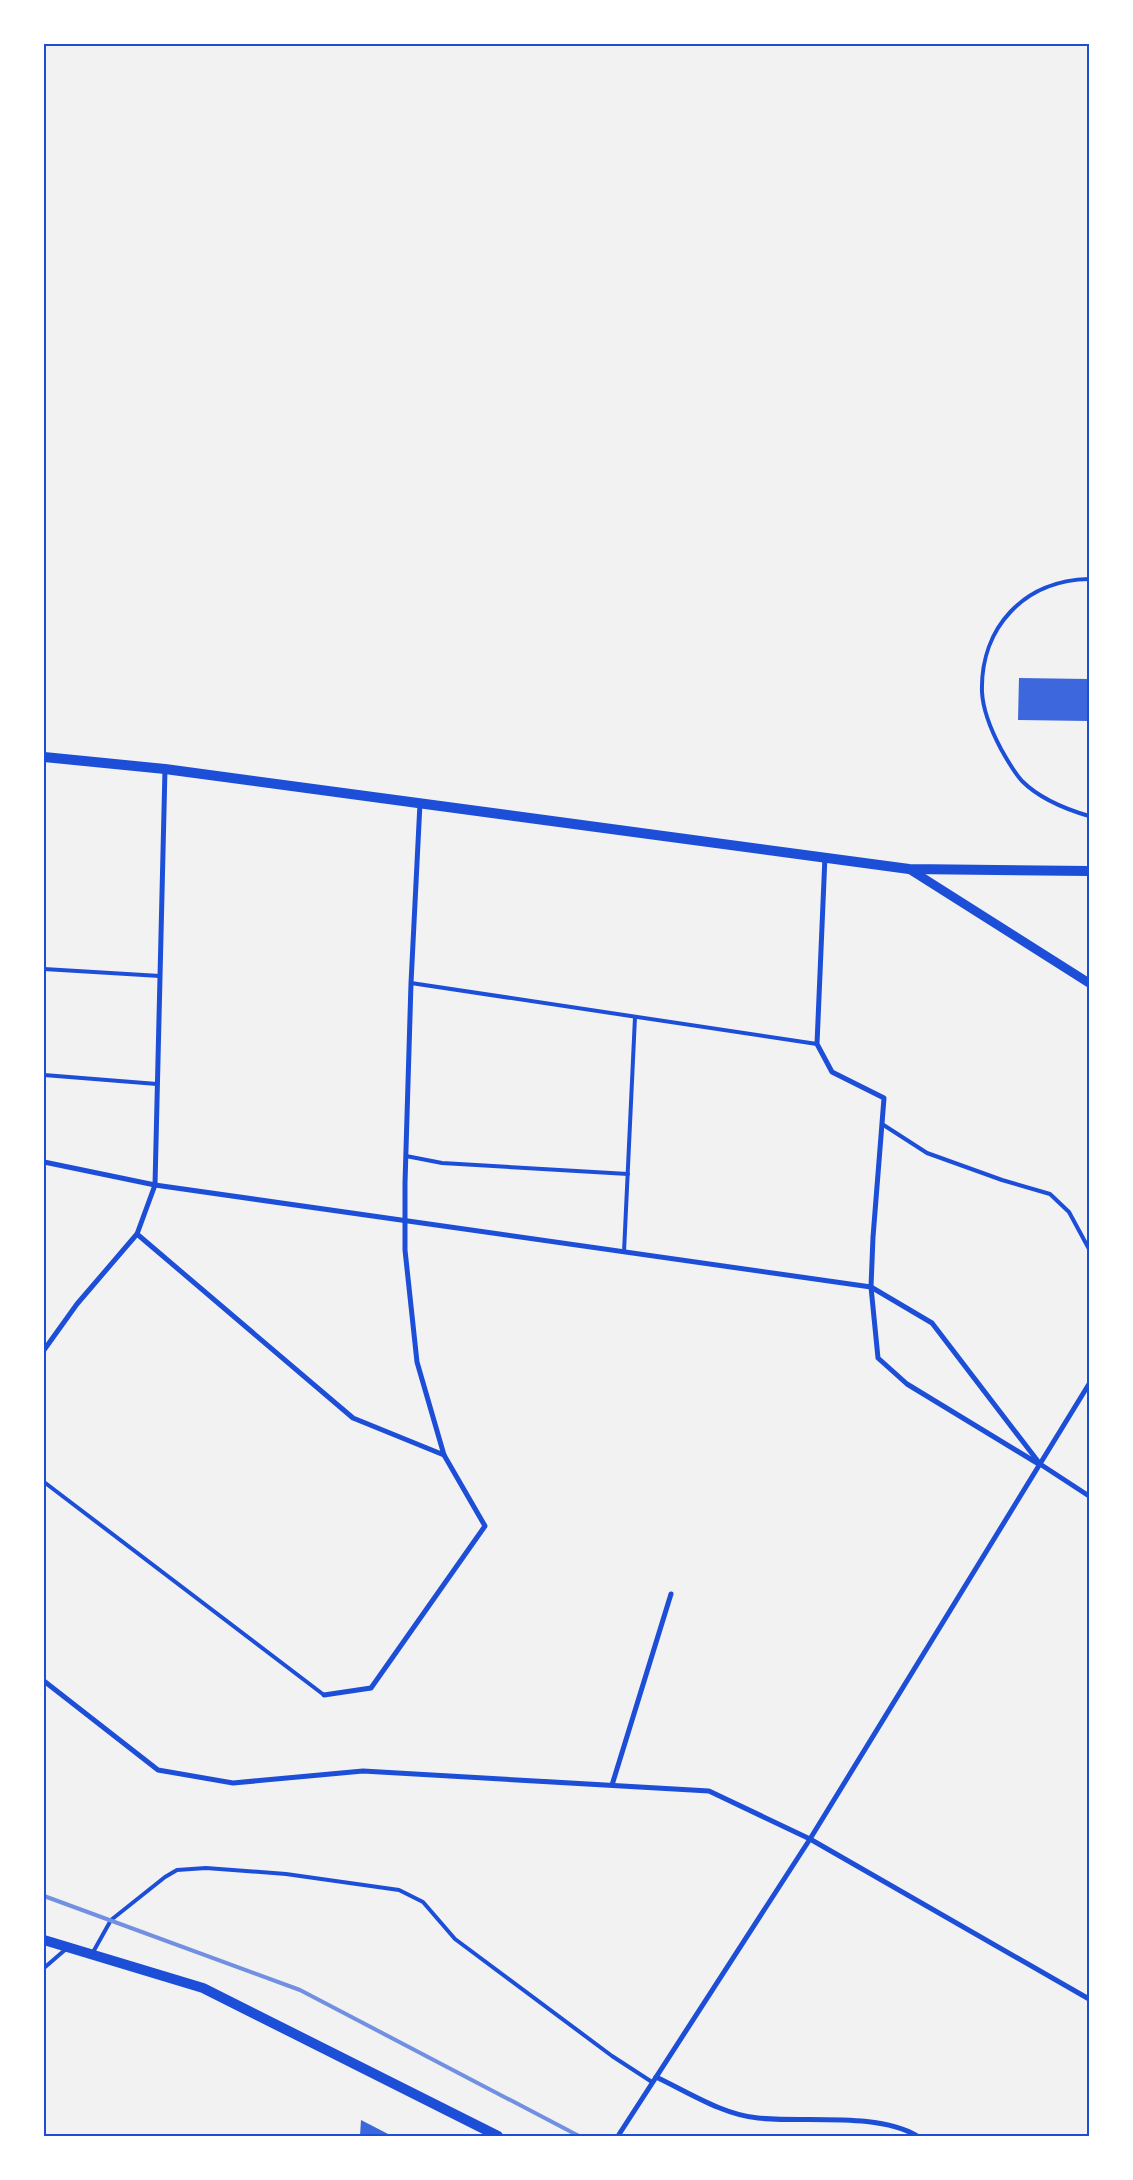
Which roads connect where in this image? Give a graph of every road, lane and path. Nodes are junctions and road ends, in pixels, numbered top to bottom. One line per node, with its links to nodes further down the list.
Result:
1 (1089, 579): 5 (lane)
2 (44, 757): 3 (main road)
3 (165, 769): 4 (main road); 10 (street)
4 (420, 802): 6 (main road); 11 (street)
5 (1089, 816)
6 (825, 856): 7 (main road); 14 (street)
7 (909, 869): 8 (main road); 12 (street)
8 (1089, 871)
9 (44, 969): 10 (lane)
10 (160, 976): 16 (street)
11 (411, 983): 13 (lane); 18 (street)
12 (1089, 983)
13 (635, 1017): 14 (lane); 20 (lane)
14 (817, 1044): 17 (street)
15 (44, 1075): 16 (lane)
16 (157, 1084): 21 (street)
17 (882, 1124): 24 (lane); 26 (street)
18 (406, 1156): 20 (lane); 22 (street)
19 (44, 1162): 21 (street)
20 (628, 1174): 25 (lane)
21 (155, 1185): 22 (street); 23 (street)
22 (404, 1220): 25 (street); 29 (street)
23 (137, 1234): 27 (street); 29 (street)
24 (1089, 1249)
25 (624, 1252): 26 (street)
26 (871, 1287): 30 (street); 30 (street)
27 (44, 1350)
28 (1089, 1384): 30 (street)
29 (444, 1455): 35 (street)
30 (1040, 1464): 32 (street); 37 (street)
31 (44, 1482): 35 (lane)
32 (1089, 1496)
33 (671, 1594): 36 (street)
34 (44, 1681): 36 (street)
35 (324, 1695)
36 (612, 1785): 37 (street)
37 (810, 1839): 42 (street); 43 (street)
38 (44, 1940): 39 (main road)
39 (68, 1947): 40 (main road); 41 (lane)
40 (92, 1954): 44 (lane); 45 (main road)
41 (44, 1968)
42 (1089, 1999)
43 (656, 2077): 44 (street); 47 (street)
44 (652, 2082): 46 (street)
45 (498, 2136)
46 (618, 2136)
47 (917, 2136)

